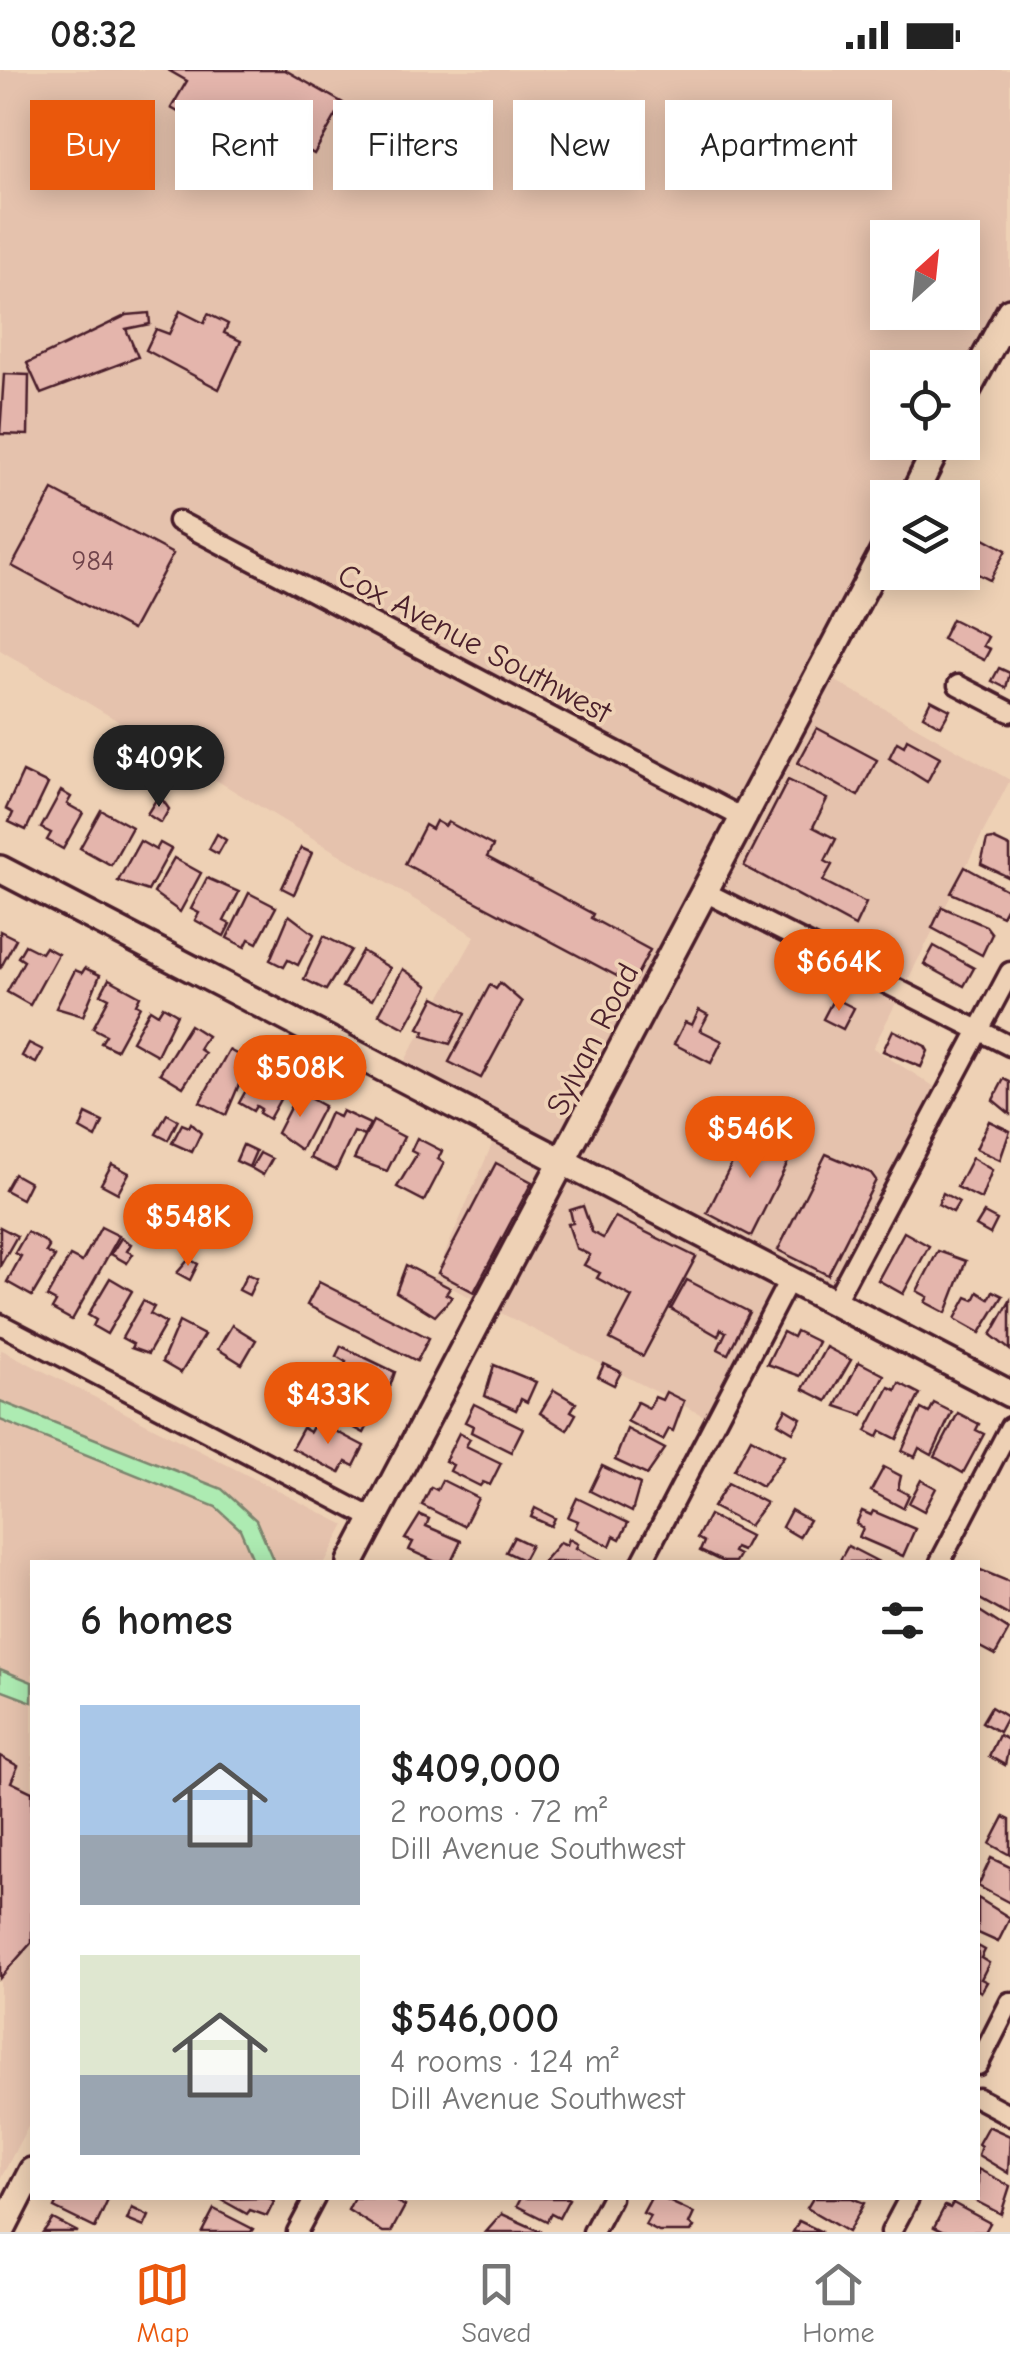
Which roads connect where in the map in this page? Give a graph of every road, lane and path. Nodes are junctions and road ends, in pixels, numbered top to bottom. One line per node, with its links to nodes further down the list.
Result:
1 (1010, 310): 2 (main road)
2 (980, 366)
3 (178, 521): 7 (street, Cox Avenue Southwest)
4 (870, 577): 7 (main road, Sylvan Road)
5 (958, 685): 6 (street)
6 (1010, 712)
7 (744, 818): 9 (main road, Sylvan Road)
8 (0, 868): 13 (main road)
9 (704, 892): 11 (street); 13 (main road, Sylvan Road)
10 (1010, 972): 11 (street)
11 (980, 1030): 12 (street); 15 (street)
12 (1010, 1046)
13 (563, 1164): 14 (main road); 19 (main road, Sylvan Road)
14 (789, 1280): 15 (main road); 21 (street)
15 (834, 1303): 17 (main road)
16 (0, 1324): 19 (street)
17 (1010, 1394)
18 (1010, 1427): 22 (street)
19 (374, 1519): 20 (main road, Sylvan Road)
20 (352, 1560)
21 (643, 1560)
22 (941, 1560)
23 (1010, 2002): 24 (street)
24 (980, 2061)
25 (980, 2099): 26 (street)
26 (1010, 2115)
27 (30, 2176): 31 (main road)
28 (314, 2200): 32 (street)
29 (610, 2200): 33 (street)
30 (907, 2200): 34 (street)
31 (1, 2232)
32 (297, 2232)
33 (593, 2232)
34 (891, 2232)

